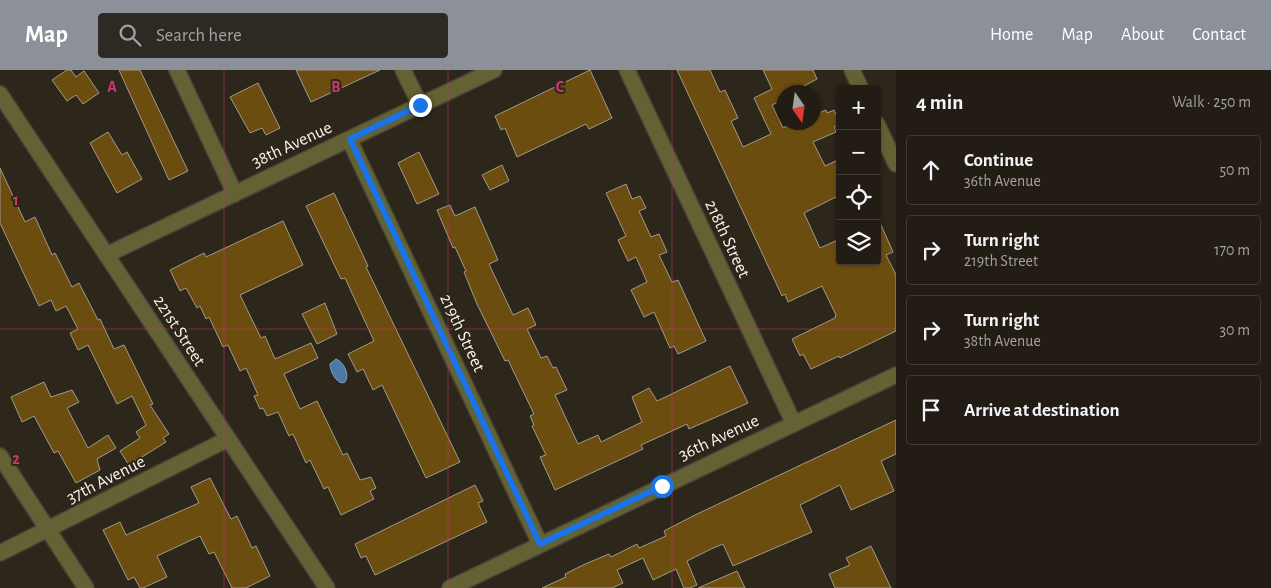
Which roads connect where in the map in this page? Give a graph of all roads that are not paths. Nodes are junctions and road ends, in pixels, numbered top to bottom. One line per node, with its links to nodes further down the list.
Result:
1 (177, 70): 12 (street)
2 (403, 70): 8 (street)
3 (494, 70): 8 (street, 38th Avenue)
4 (627, 70): 15 (street, 218th Street)
5 (852, 70): 6 (street)
6 (859, 85)
7 (0, 94): 13 (street, 221st Street)
8 (420, 105): 10 (street, 38th Avenue)
9 (880, 130): 11 (street)
10 (350, 139): 12 (street, 38th Avenue); 19 (street, 219th Street)
11 (896, 164)
12 (235, 194): 13 (street, 38th Avenue)
13 (106, 255): 16 (street, 221st Street)
14 (896, 375): 15 (street, 36th Avenue)
15 (794, 424): 19 (street, 36th Avenue)
16 (228, 439): 18 (street, 37th Avenue); 22 (street, 221st Street)
17 (0, 456): 18 (street)
18 (50, 530): 20 (street, 37th Avenue); 21 (street)
19 (540, 544): 23 (street, 36th Avenue)
20 (0, 553)
21 (86, 588)
22 (327, 588)
23 (450, 588)

